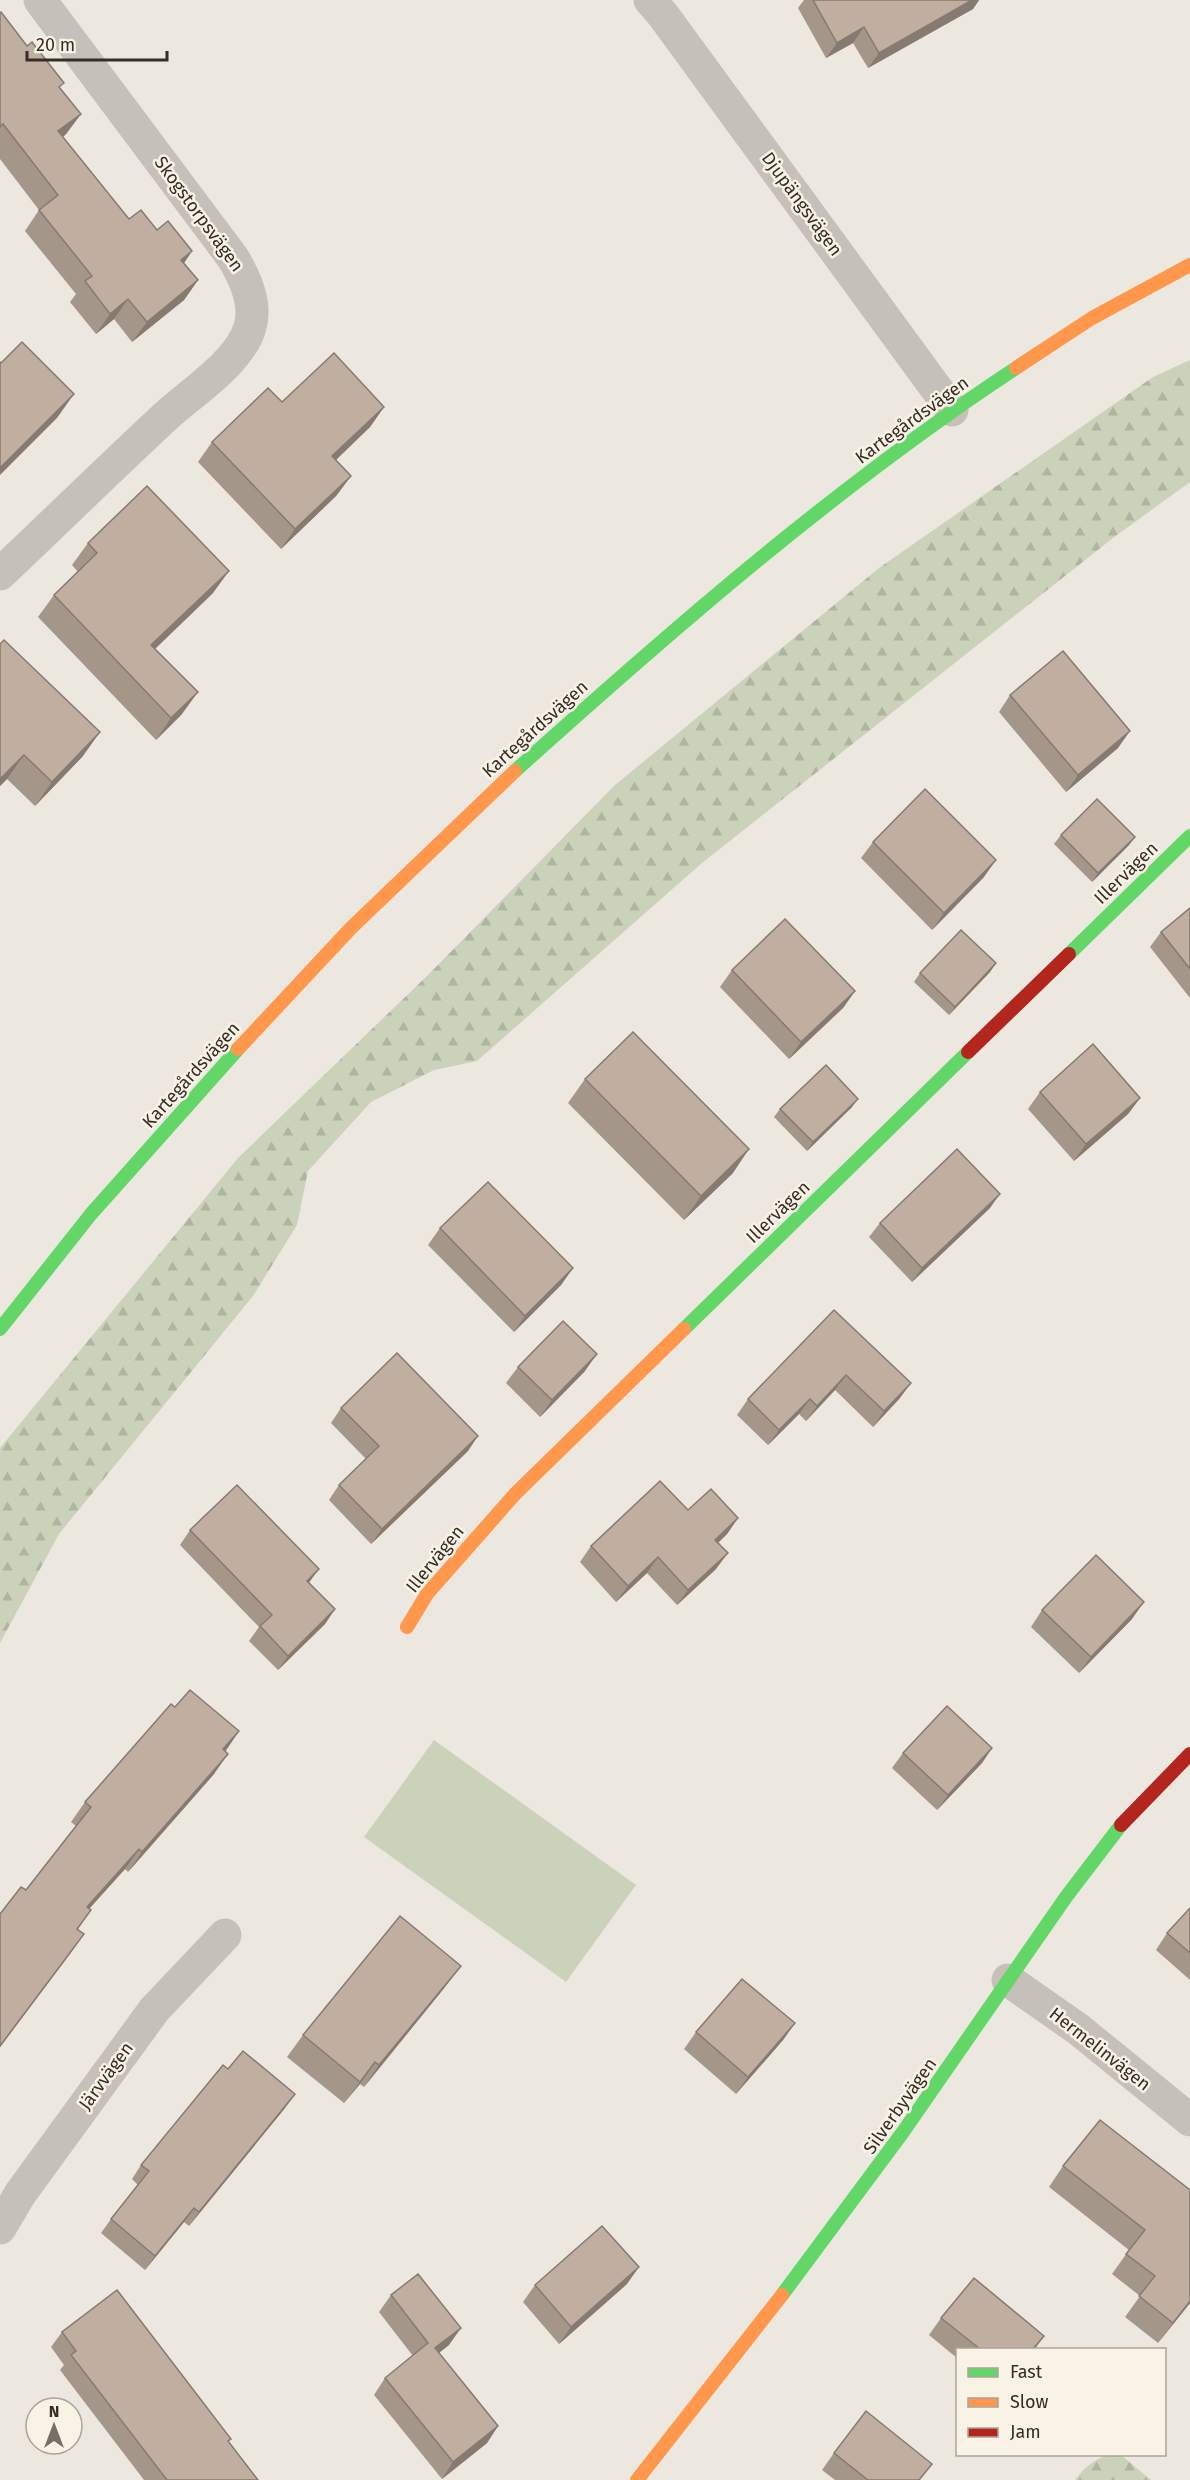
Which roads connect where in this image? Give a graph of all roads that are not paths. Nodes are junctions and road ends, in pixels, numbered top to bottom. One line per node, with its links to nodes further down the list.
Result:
1 (40, 0): 5 (street, Skogstorpsvägen)
2 (665, 5): 4 (street, Djupängsvägen)
3 (1190, 264): 4 (street, Kartegårdsvägen)
4 (952, 410): 7 (street, Kartegårdsvägen)
5 (0, 574)
6 (1190, 837): 8 (street, Illervägen)
7 (0, 1329)
8 (407, 1627)
9 (1190, 1754): 11 (street, Silverbyvägen)
10 (225, 1935): 13 (street, Järvvägen)
11 (1008, 1980): 12 (street, Hermelinvägen); 14 (street, Silverbyvägen)
12 (1190, 2120)
13 (0, 2228)
14 (637, 2480)

